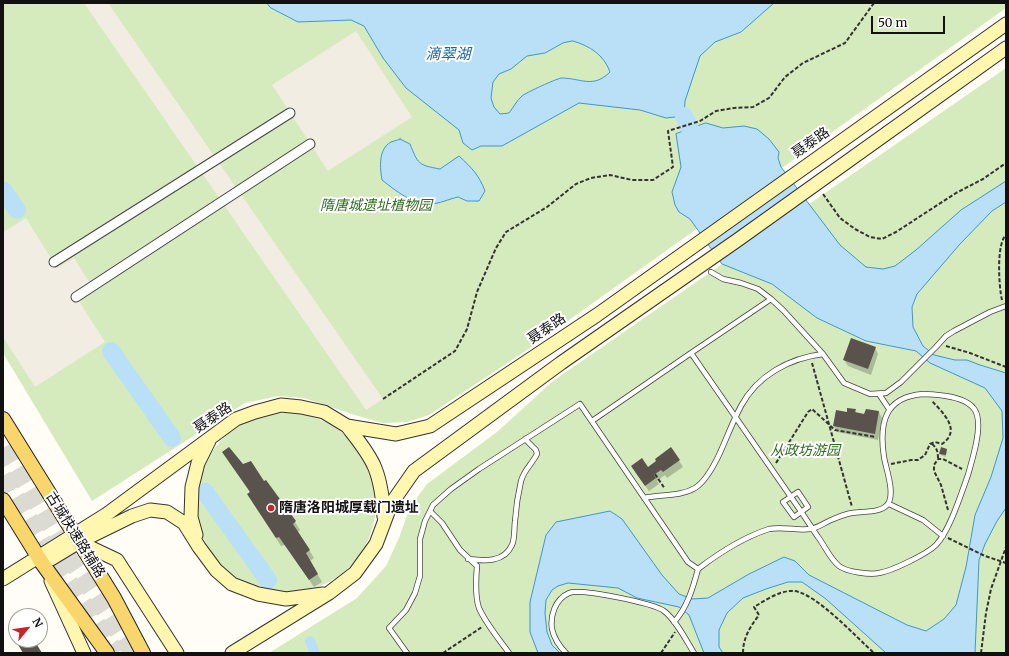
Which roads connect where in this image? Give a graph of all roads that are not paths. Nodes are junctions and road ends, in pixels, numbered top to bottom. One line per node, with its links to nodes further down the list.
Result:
1 (1006, 24): 17 (main road, 聂泰路)
2 (1006, 48): 26 (main road)
3 (290, 113): 5 (street)
4 (310, 144): 7 (street)
5 (54, 262)
6 (711, 272): 8 (lane)
7 (76, 297)
8 (771, 299): 10 (lane); 11 (lane)
9 (1005, 307): 12 (lane)
10 (691, 353): 14 (lane); 16 (lane)
11 (823, 354): 12 (lane); 14 (lane)
12 (879, 394): 13 (lane)
13 (889, 409): 23 (lane); 28 (lane)
14 (736, 417): 20 (lane); 21 (lane)
15 (3, 419): 29 (main road, 古城快速路辅路)
16 (592, 421): 19 (lane); 21 (lane)
17 (347, 426): 18 (main road, 聂泰路); 26 (main road)
18 (211, 438): 29 (main road, 聂泰路); 30 (main road)
19 (525, 439): 24 (lane); 31 (lane)
20 (791, 497): 25 (lane); 25 (lane); 25 (lane)
21 (644, 498): 33 (lane)
22 (3, 500): 32 (main road)
23 (889, 504): 27 (lane); 28 (lane)
24 (430, 511): 31 (lane); 43 (lane)
25 (801, 512): 27 (lane)
26 (385, 521): 36 (main road)
27 (813, 529): 28 (lane); 33 (lane)
28 (942, 536)
29 (77, 538): 30 (main road); 32 (main road); 40 (main road, 古城快速路辅路); 41 (main road)
30 (199, 547): 36 (main road)
31 (468, 559): 44 (lane)
32 (40, 560): 34 (main road); 35 (main road); 38 (main road); 39 (main road)
33 (698, 570): 37 (lane)
34 (3, 579)
35 (3, 589)
36 (329, 593): 42 (main road)
37 (674, 622): 45 (lane); 46 (lane)
38 (84, 653)
39 (107, 653)
40 (143, 653)
41 (177, 653)
42 (232, 653)
43 (407, 653)
44 (509, 653)
45 (566, 653)
46 (694, 653)

